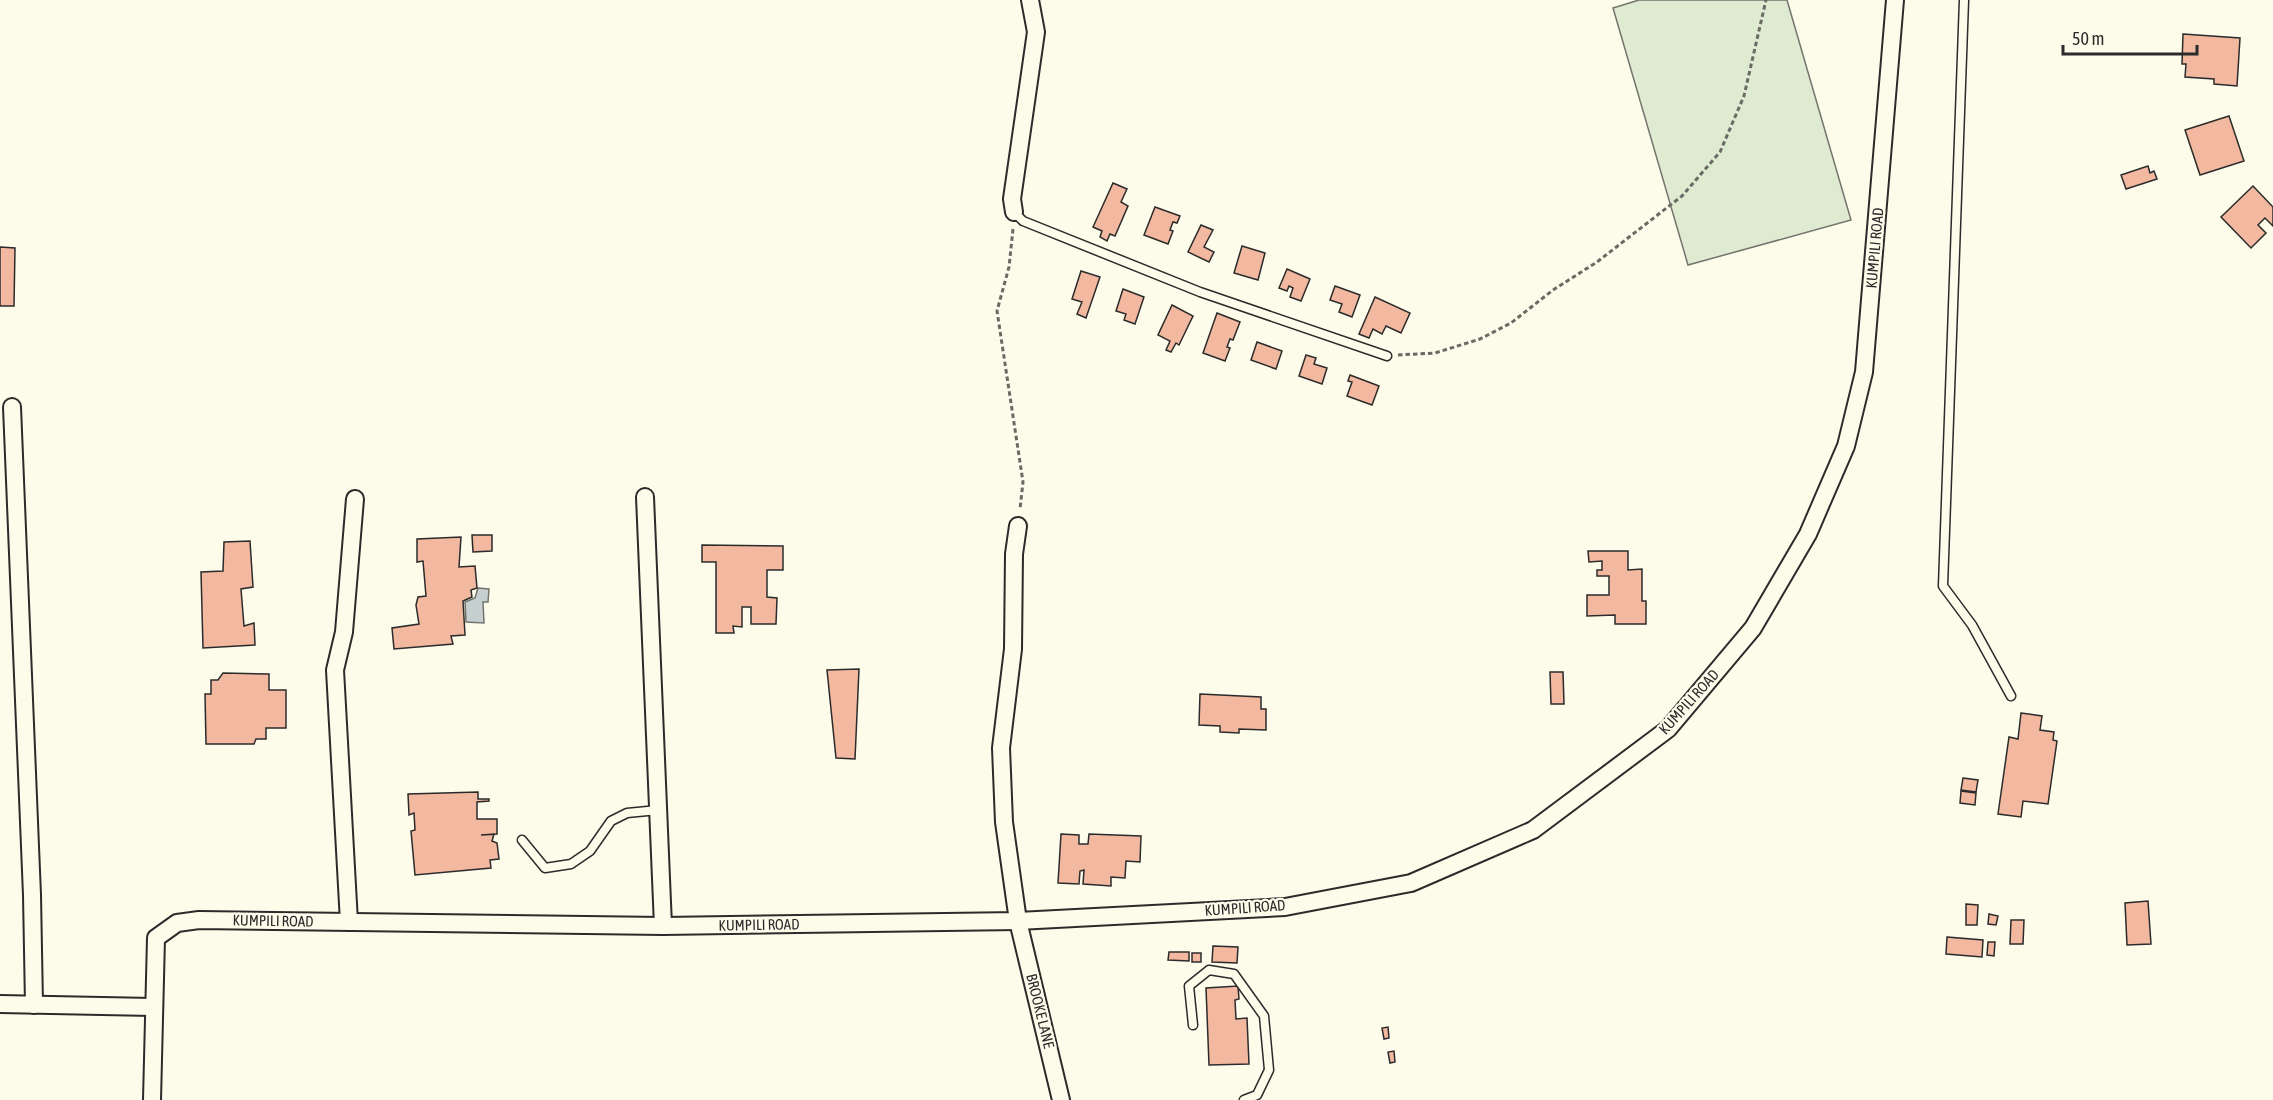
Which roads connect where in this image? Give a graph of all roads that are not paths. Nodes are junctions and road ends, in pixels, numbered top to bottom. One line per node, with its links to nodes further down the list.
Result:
1 (1030, 0): 4 (street)
2 (1895, 0): 13 (street, KUMPILI ROAD)
3 (1964, 0): 10 (lane)
4 (1014, 212): 5 (lane)
5 (1387, 356)
6 (12, 407): 17 (street)
7 (645, 497): 11 (street)
8 (355, 499): 14 (street)
9 (1018, 526): 13 (street, BROOKE LANE)
10 (2011, 696)
11 (658, 810): 12 (lane); 15 (street)
12 (522, 840)
13 (1018, 921): 15 (street, KUMPILI ROAD); 22 (street, BROOKE LANE)
14 (349, 922): 15 (street, KUMPILI ROAD); 18 (street, KUMPILI ROAD)
15 (663, 926)
16 (0, 1004): 17 (street)
17 (34, 1005): 18 (street)
18 (153, 1007): 21 (street, KUMPILI ROAD)
19 (1193, 1025): 20 (lane)
20 (1258, 1098): 23 (lane)
21 (152, 1100)
22 (1061, 1100)
23 (1244, 1100)

